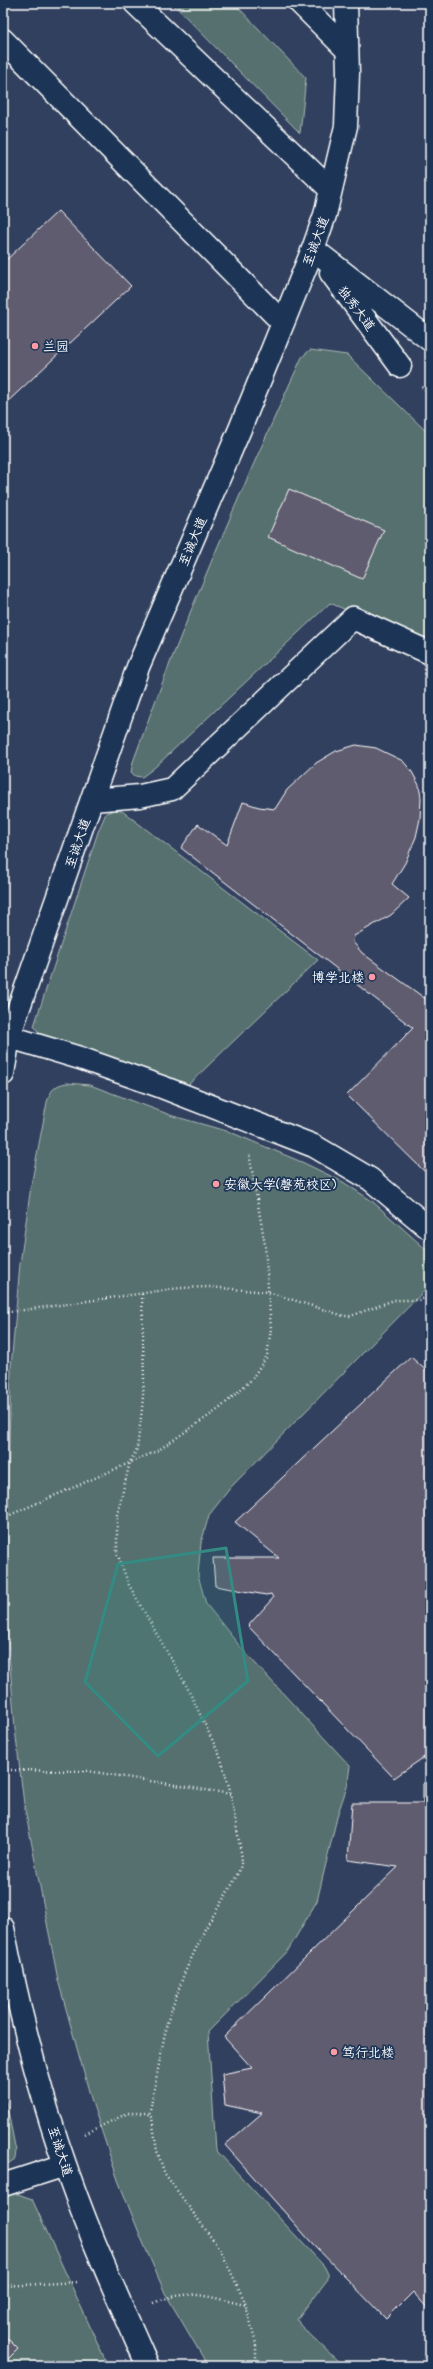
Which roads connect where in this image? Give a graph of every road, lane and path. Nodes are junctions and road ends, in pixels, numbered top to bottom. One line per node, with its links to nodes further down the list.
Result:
1 (135, 3): 6 (street)
2 (300, 3): 5 (street)
3 (346, 3): 5 (street, 至诚大道)
4 (3, 40): 8 (street)
5 (347, 50): 6 (street, 至诚大道)
6 (330, 189): 7 (street, 至诚大道)
7 (313, 250): 8 (street, 至诚大道); 9 (street); 10 (street, 独秀大道)
8 (282, 322): 12 (street, 至诚大道)
9 (430, 340)
10 (400, 366)
11 (430, 653): 12 (street)
12 (92, 800): 13 (street, 至诚大道)
13 (6, 1036): 14 (street, 至诚大道); 15 (street)
14 (3, 1074)
15 (244, 1119): 16 (street); 17 (path)
16 (430, 1229)
17 (268, 1292): 18 (path); 19 (path); 21 (path)
18 (142, 1294): 20 (path); 21 (path)
19 (430, 1296)
20 (3, 1313)
21 (130, 1462): 22 (path); 24 (path)
22 (3, 1518)
23 (3, 1770): 24 (path)
24 (231, 1794): 26 (path)
25 (3, 1928): 27 (street, 至诚大道)
26 (149, 2114): 27 (path); 31 (path)
27 (62, 2155): 28 (street); 29 (street, 至诚大道)
28 (3, 2185)
29 (110, 2280): 30 (path); 32 (street, 至诚大道)
30 (3, 2286)
31 (246, 2305): 32 (path); 34 (path)
32 (126, 2317): 33 (street, 至诚大道)
33 (148, 2366)
34 (256, 2366)

